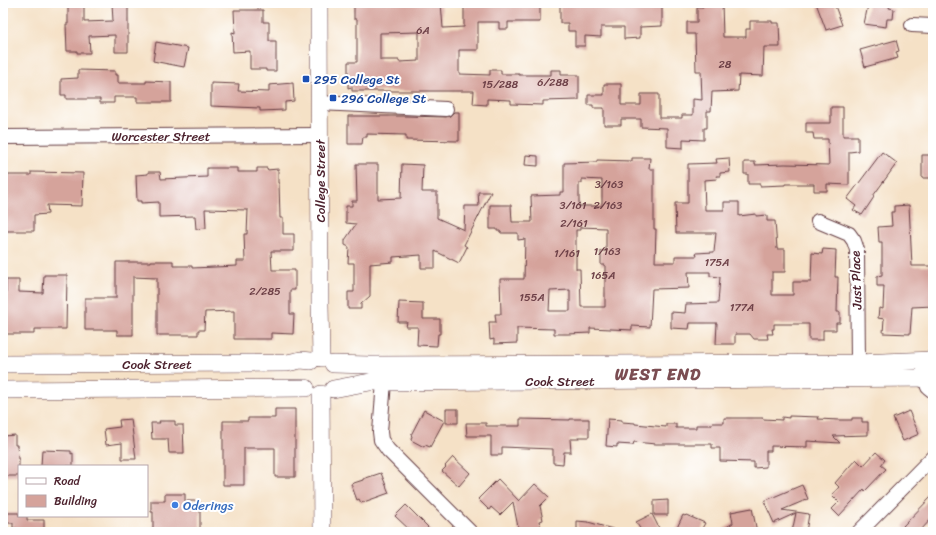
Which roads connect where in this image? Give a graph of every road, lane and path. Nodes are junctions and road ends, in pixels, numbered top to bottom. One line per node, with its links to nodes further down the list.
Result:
1 (319, 3): 4 (street, College Street)
2 (912, 26): 3 (street)
3 (933, 26)
4 (319, 104): 5 (street); 6 (street, College Street)
5 (446, 109)
6 (320, 135): 7 (street, Worcester Street); 10 (street, College Street)
7 (3, 137)
8 (818, 221): 11 (street, Just Place)
9 (928, 360): 11 (street, Cook Street); 16 (street)
10 (322, 361): 12 (street, Cook Street); 14 (street, Cook Street); 18 (street); 18 (street)
11 (858, 363): 13 (street, Cook Street)
12 (3, 364)
13 (666, 372): 14 (street, Cook Street); 16 (street, Cook Street)
14 (402, 374): 15 (street, Cook Street)
15 (384, 382): 18 (street, Cook Street); 21 (street)
16 (930, 382)
17 (3, 390): 18 (street, Cook Street)
18 (320, 390): 20 (street)
19 (933, 457): 22 (street)
20 (322, 532)
21 (470, 532)
22 (859, 532)

